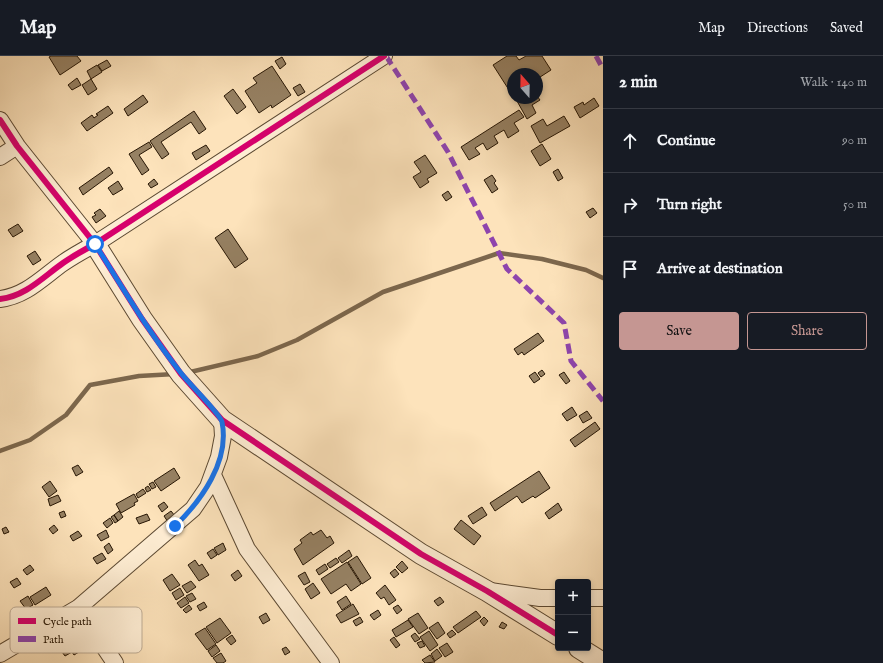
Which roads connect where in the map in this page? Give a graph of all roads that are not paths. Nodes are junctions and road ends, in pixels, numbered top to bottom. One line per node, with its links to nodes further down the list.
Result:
1 (384, 56): 5 (street)
2 (0, 120): 3 (street)
3 (17, 146): 4 (street); 5 (street)
4 (0, 157)
5 (95, 244): 6 (street); 7 (street)
6 (0, 299)
7 (222, 420): 8 (street); 9 (street)
8 (213, 474): 13 (street); 20 (street)
9 (487, 591): 10 (street); 14 (street)
10 (555, 598)
11 (591, 598): 12 (street)
12 (603, 598)
13 (79, 607)
14 (555, 633)
15 (10, 648): 18 (street)
16 (584, 651): 21 (street)
17 (108, 653): 19 (street)
18 (0, 654)
19 (115, 663)
20 (331, 663)
21 (603, 663)

